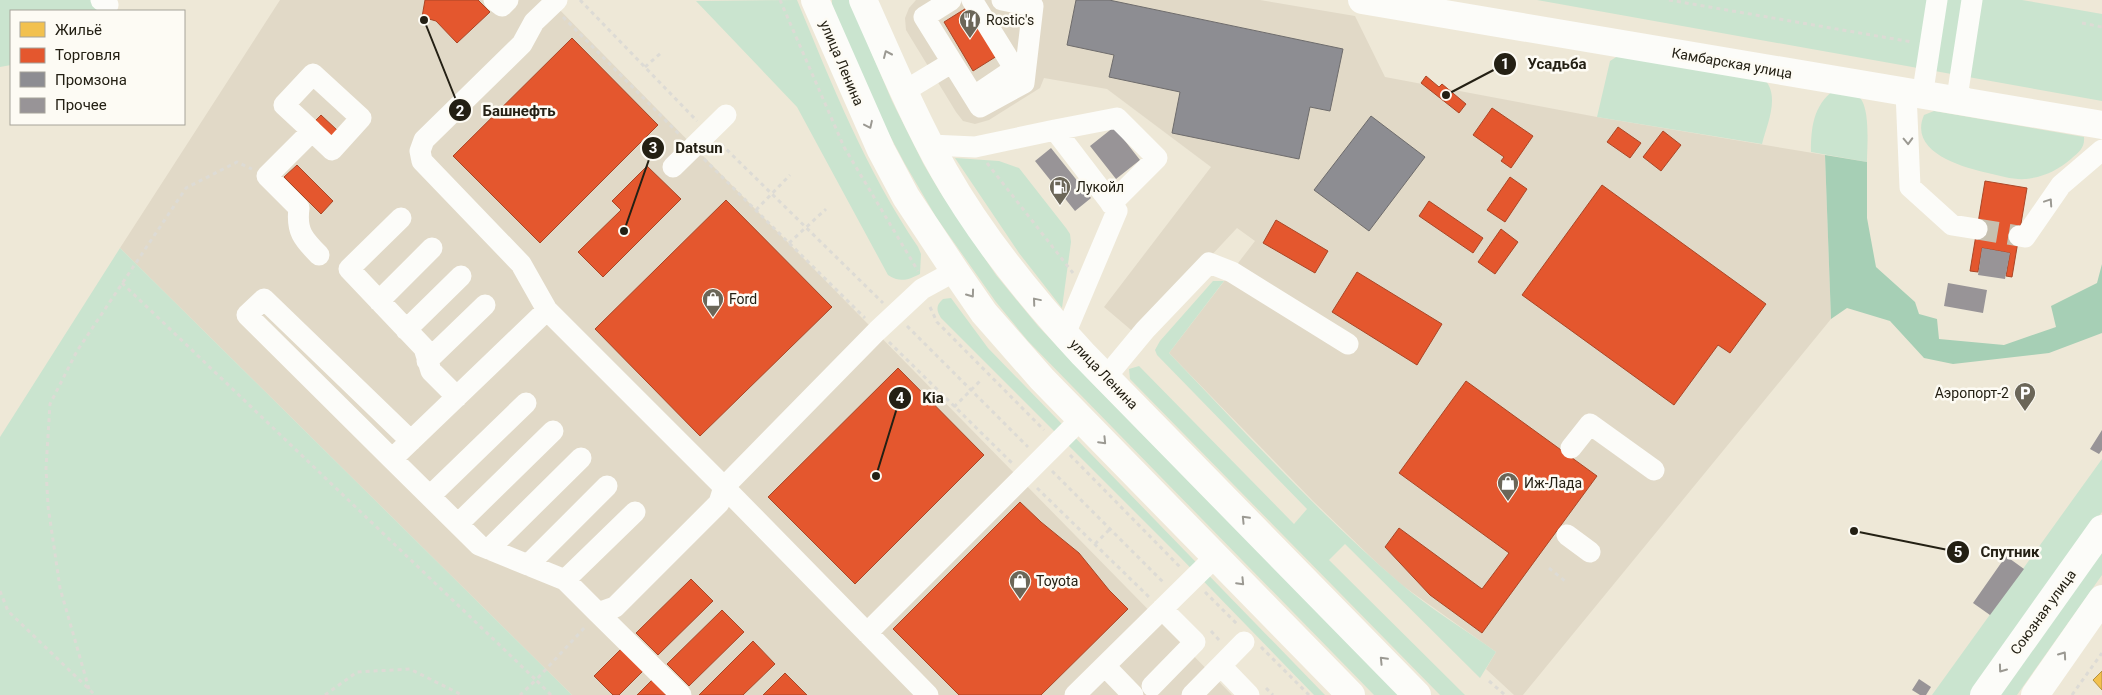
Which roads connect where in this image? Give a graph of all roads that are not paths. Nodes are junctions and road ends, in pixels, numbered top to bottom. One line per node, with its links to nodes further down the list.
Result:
1 (494, 0): 2 (lane)
2 (508, 0)
3 (815, 0): 32 (main road, улица Ленина, one-way to 32)
4 (863, 0): 15 (main road, улица Ленина, one-way to 4)
5 (951, 0): 14 (lane)
6 (972, 0): 17 (lane)
7 (1002, 0): 12 (lane)
8 (1362, 0): 13 (main road, Камбарская улица)
9 (1937, 0): 16 (lane)
10 (1972, 0): 18 (lane)
11 (555, 3): 36 (lane)
12 (1033, 3): 17 (lane)
13 (1412, 4): 16 (main road, Камбарская улица)
14 (951, 62): 15 (lane); 17 (lane)
15 (904, 92): 23 (main road, улица Ленина)
16 (1911, 93): 18 (main road, Камбарская улица); 28 (lane, one-way to 28)
17 (974, 97)
18 (1970, 103): 20 (main road, Камбарская улица)
19 (726, 114): 25 (lane)
20 (2102, 125)
21 (1055, 130): 23 (lane); 26 (lane); 26 (lane)
22 (312, 131): 31 (lane)
23 (930, 145): 38 (main road, улица Ленина, one-way to 23)
24 (2102, 150): 29 (lane, one-way to 24)
25 (673, 167)
26 (1111, 204): 38 (lane)
27 (401, 218): 34 (lane)
28 (1977, 229)
29 (2019, 236)
30 (432, 248): 34 (lane)
31 (319, 255)
32 (954, 271): 44 (main road, улица Ленина, one-way to 44); 52 (lane)
33 (461, 276): 37 (lane)
34 (379, 301): 37 (lane)
35 (485, 305): 40 (lane)
36 (547, 310): 42 (lane); 52 (lane)
37 (406, 330): 40 (lane)
38 (1065, 334): 41 (main road, улица Ленина)
39 (1348, 344): 41 (lane)
40 (427, 361): 42 (lane)
41 (1106, 377): 76 (main road, улица Ленина, one-way to 41)
42 (457, 396): 46 (lane)
43 (526, 402): 53 (lane)
44 (1081, 418): 60 (main road, улица Ленина, one-way to 60); 66 (lane)
45 (553, 431): 55 (lane)
46 (411, 441): 49 (lane); 49 (lane)
47 (1571, 448): 50 (lane)
48 (581, 458): 58 (lane)
49 (392, 459): 53 (lane)
50 (1654, 470)
51 (607, 486): 61 (lane)
52 (724, 487): 65 (lane); 66 (lane)
53 (430, 496): 55 (lane)
54 (635, 512): 62 (lane)
55 (458, 524): 58 (lane)
56 (2102, 529): 77 (main road, Союзная улица, one-way to 77)
57 (1567, 535): 59 (lane)
58 (489, 549): 61 (lane)
59 (1590, 552)
60 (1216, 556): 64 (lane); 75 (main road, улица Ленина, one-way to 75)
61 (528, 565): 62 (lane)
62 (565, 580): 65 (lane)
63 (2102, 599): 78 (main road, one-way to 63)
64 (1169, 602): 67 (lane); 68 (lane)
65 (598, 613): 70 (lane)
66 (867, 633): 71 (lane)
67 (1105, 666): 72 (lane); 73 (lane)
68 (1152, 686)
69 (1254, 688): 74 (lane)
70 (680, 695)
71 (928, 695)
72 (1075, 695)
73 (1133, 695)
74 (1192, 695)
75 (1351, 695)
76 (1417, 695)
77 (1984, 695)
78 (2035, 695)

